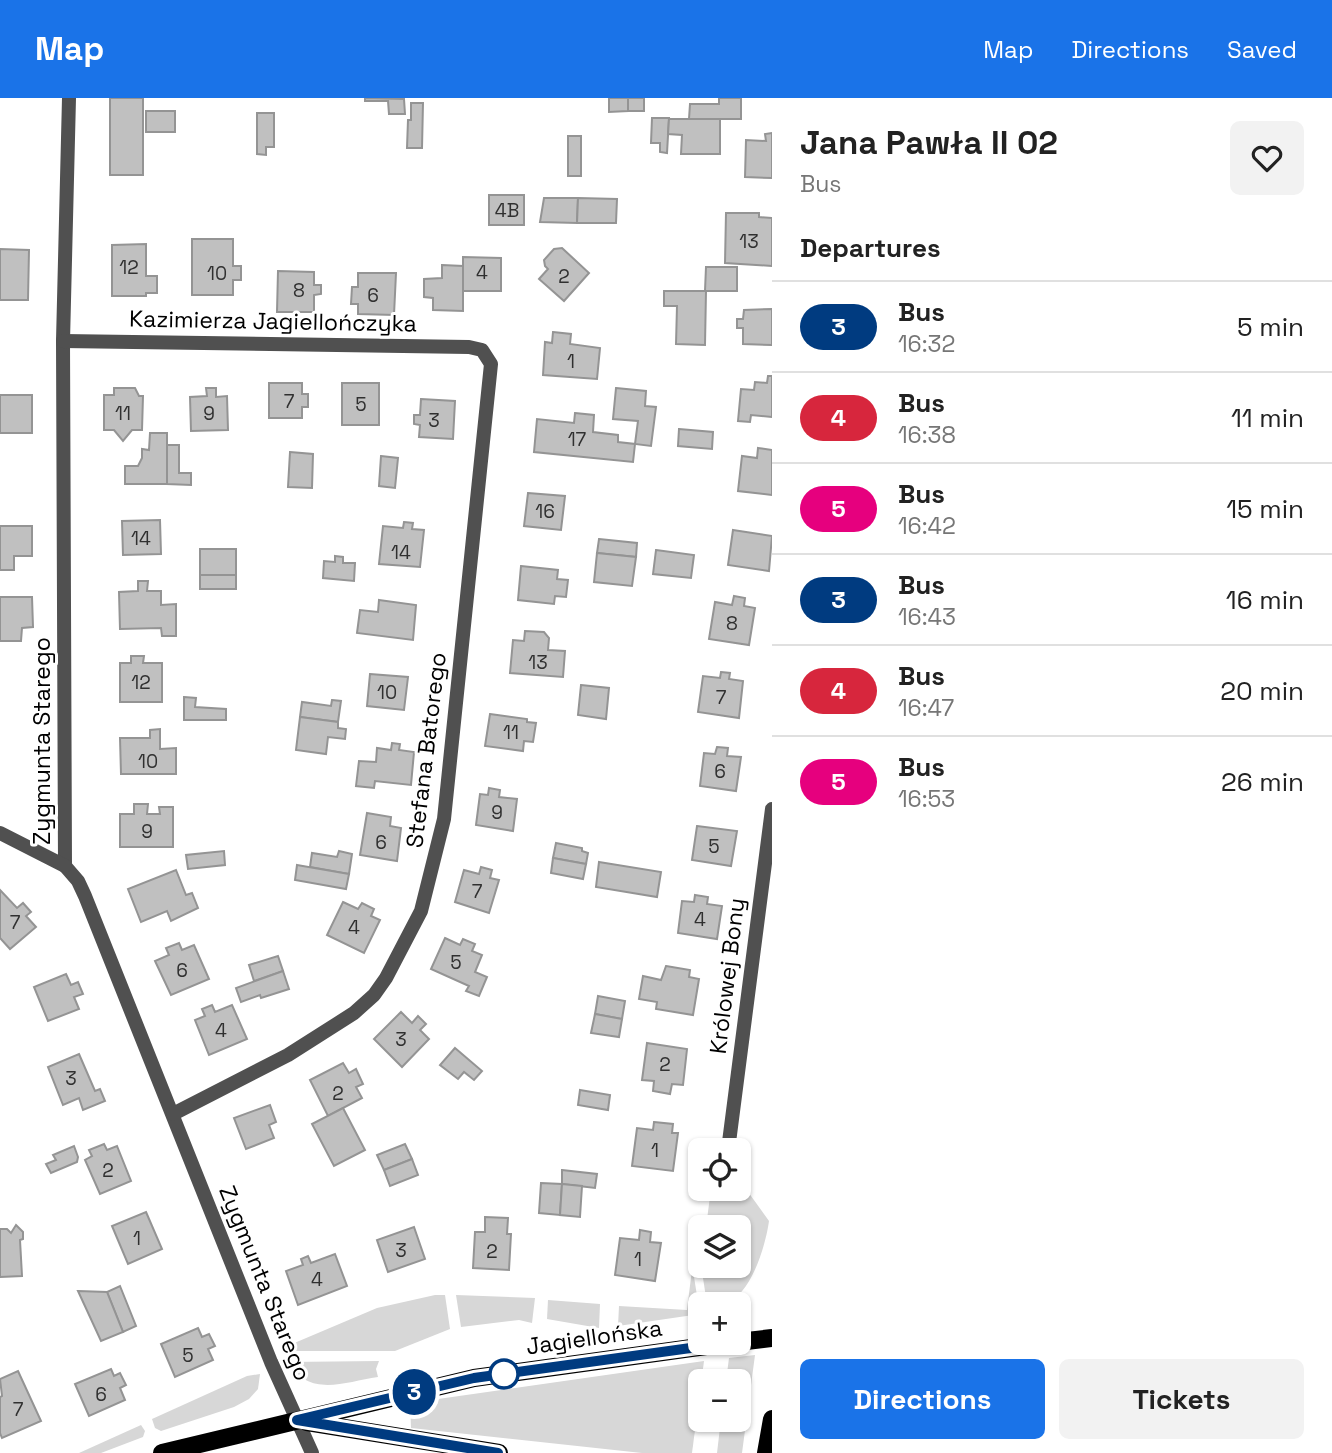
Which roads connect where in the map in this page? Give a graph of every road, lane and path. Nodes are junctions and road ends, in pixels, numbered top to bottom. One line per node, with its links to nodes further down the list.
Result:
1 (69, 98): 2 (street, Zygmunta Starego)
2 (63, 341): 3 (street, Kazimierza Jagiellończyka); 6 (street, Zygmunta Starego)
3 (482, 350): 7 (street, Stefana Batorego)
4 (772, 809): 8 (street, Królowej Bony)
5 (0, 833): 6 (street)
6 (65, 866): 7 (street, Zygmunta Starego)
7 (173, 1114): 13 (street, Zygmunta Starego)
8 (730, 1138)
9 (772, 1338): 10 (main road, Jagiellońska)
10 (751, 1340)
11 (688, 1349): 13 (main road, Jagiellońska)
12 (772, 1419): 17 (main road)
13 (297, 1420): 14 (main road, Jagiellońska); 15 (street, Zygmunta Starego); 16 (main road, Jagiellońska)
14 (162, 1453)
15 (312, 1453)
16 (499, 1453)
17 (766, 1453)

